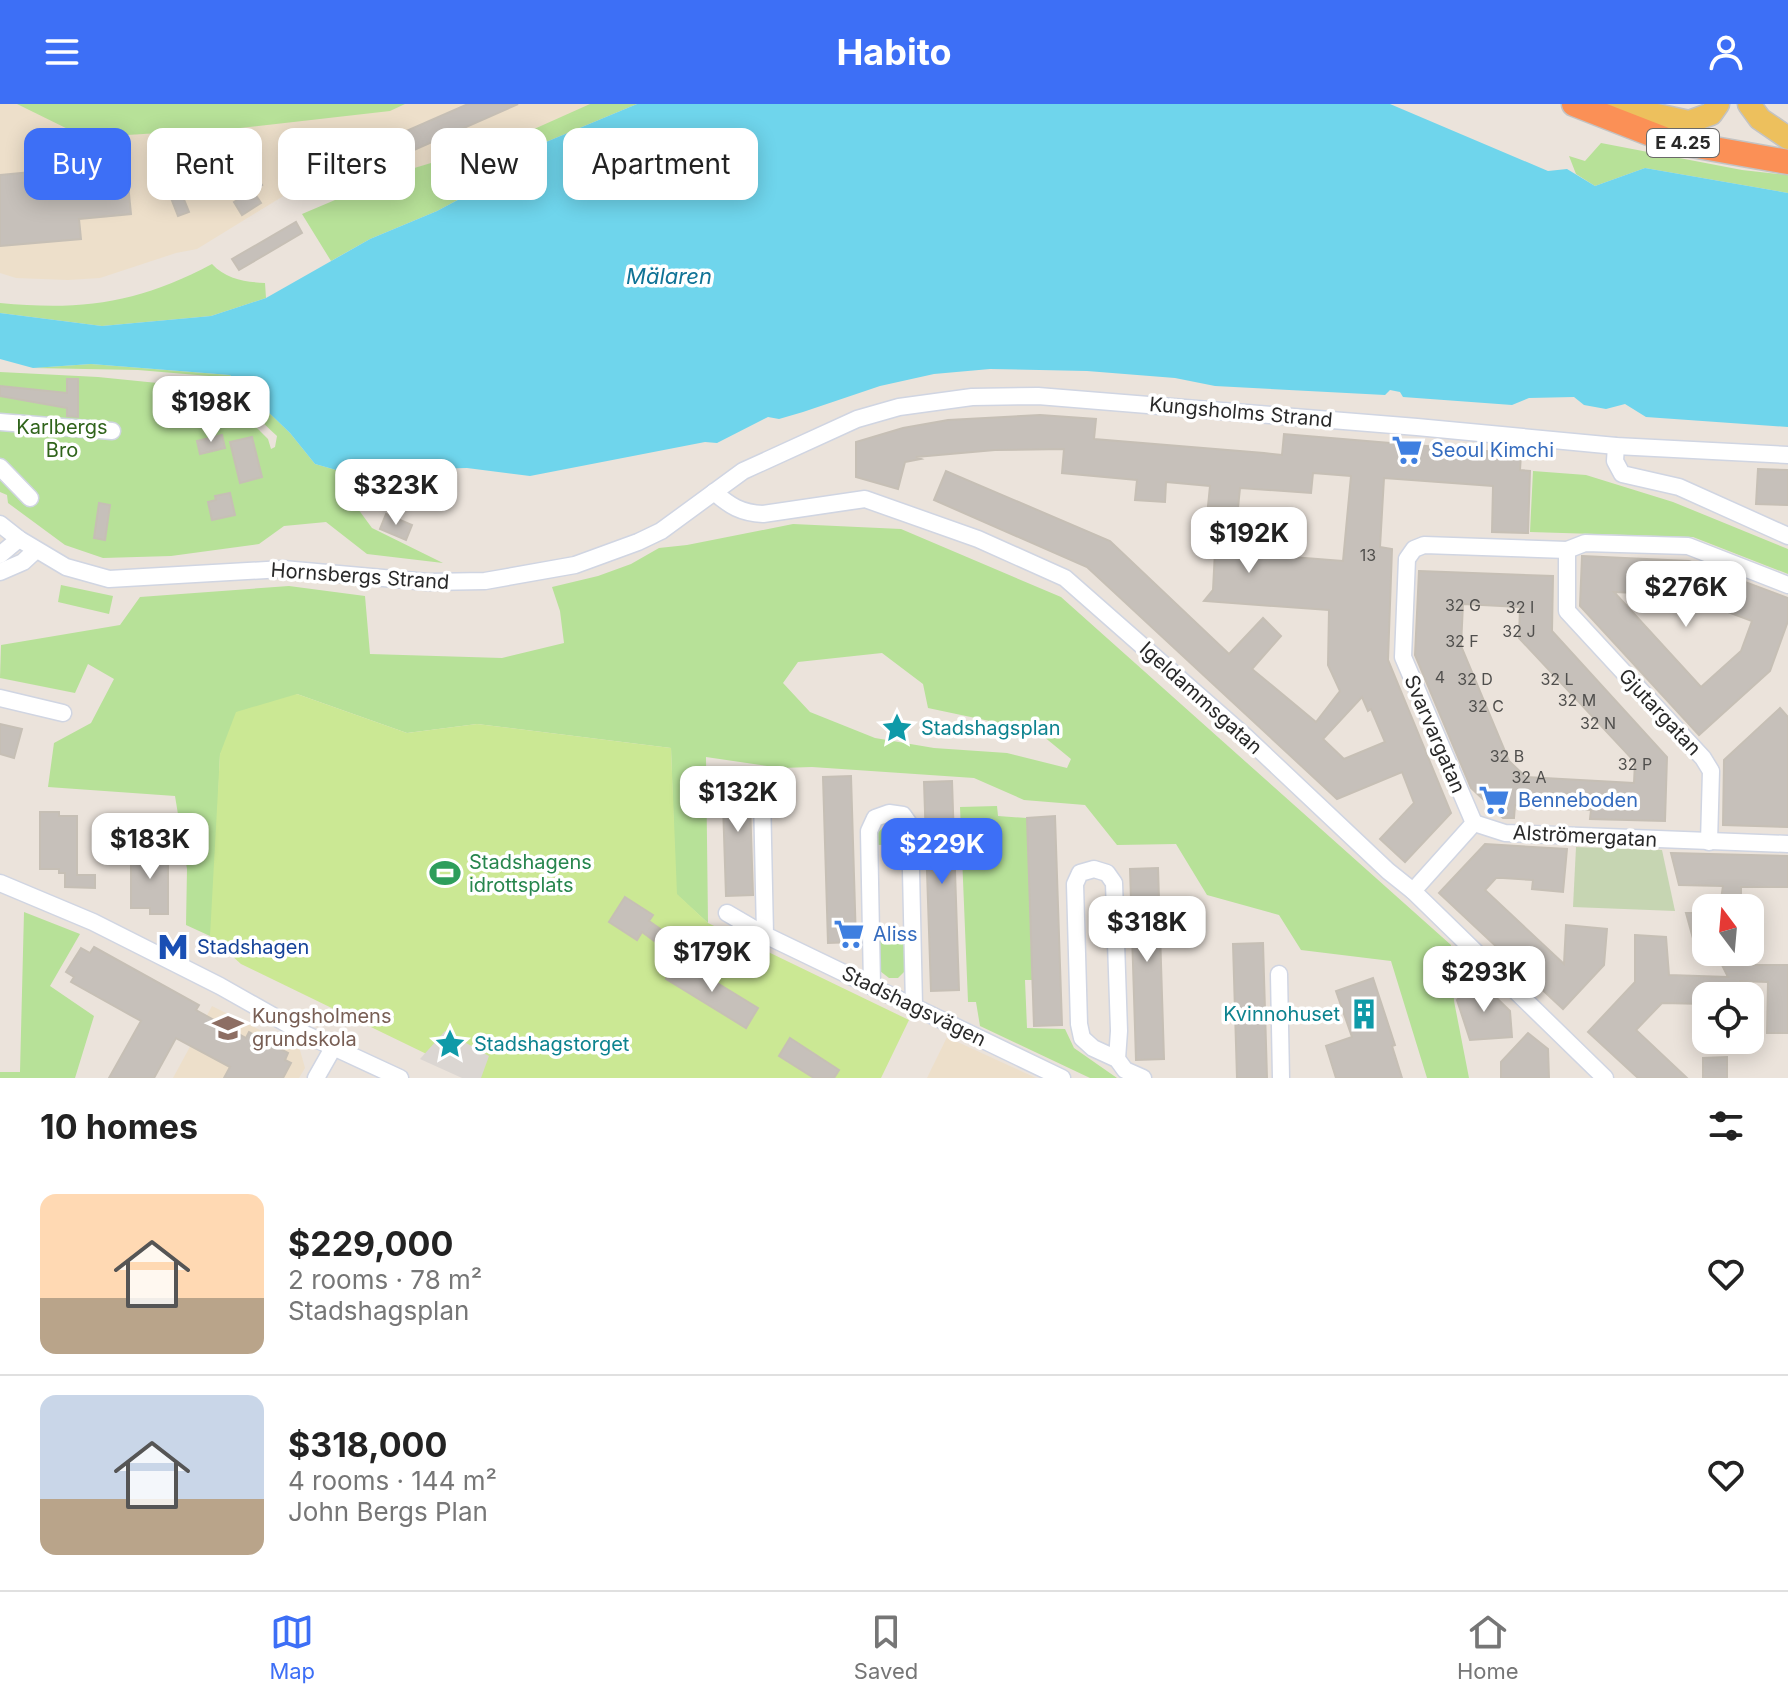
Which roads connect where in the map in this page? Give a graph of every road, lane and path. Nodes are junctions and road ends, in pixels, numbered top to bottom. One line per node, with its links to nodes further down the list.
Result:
1 (1574, 104): 7 (highway, E 4.25)
2 (1606, 104): 3 (main road); 6 (highway, E 4.25)
3 (1718, 104)
4 (1749, 104): 5 (main road)
5 (1788, 138)
6 (1788, 150)
7 (1788, 162)
8 (0, 422): 9 (street)
9 (112, 431)
10 (1616, 446): 11 (street, Kungsholms Strand); 13 (street, Kungsholms Strand); 16 (street)
11 (1788, 455)
12 (0, 467): 14 (street)
13 (714, 492): 18 (street, Hornsbergs Strand); 30 (street, Igeldammsgatan)
14 (30, 498)
15 (0, 524): 17 (street, Hornsbergs Strand)
16 (1788, 536)
17 (19, 539): 18 (street, Hornsbergs Strand); 20 (street)
18 (36, 550): 21 (street)
19 (1567, 550): 22 (street, Svarvargatan); 26 (street, Svarvargatan); 27 (street, Gjutargatan)
20 (0, 555)
21 (0, 572)
22 (1788, 585)
23 (0, 698): 24 (street)
24 (63, 713)
25 (762, 795): 32 (street)
26 (1474, 823): 27 (street, Alströmergatan); 30 (street)
27 (1709, 842): 28 (street, Alströmergatan)
28 (1788, 844)
29 (0, 883): 36 (street)
30 (1413, 891): 43 (street, Igeldammsgatan)
31 (727, 913): 32 (street, Stadshagsvägen)
32 (765, 935): 34 (street, Stadshagsvägen)
33 (1279, 974): 42 (street)
34 (872, 985): 35 (street, Stadshagsvägen); 35 (street)
35 (914, 1006): 40 (street, Stadshagsvägen)
36 (333, 1048): 38 (street); 39 (street)
37 (1117, 1059): 37 (street); 41 (street)
38 (316, 1078)
39 (400, 1078)
40 (1062, 1078)
41 (1143, 1078)
42 (1281, 1078)
43 (1605, 1078)

